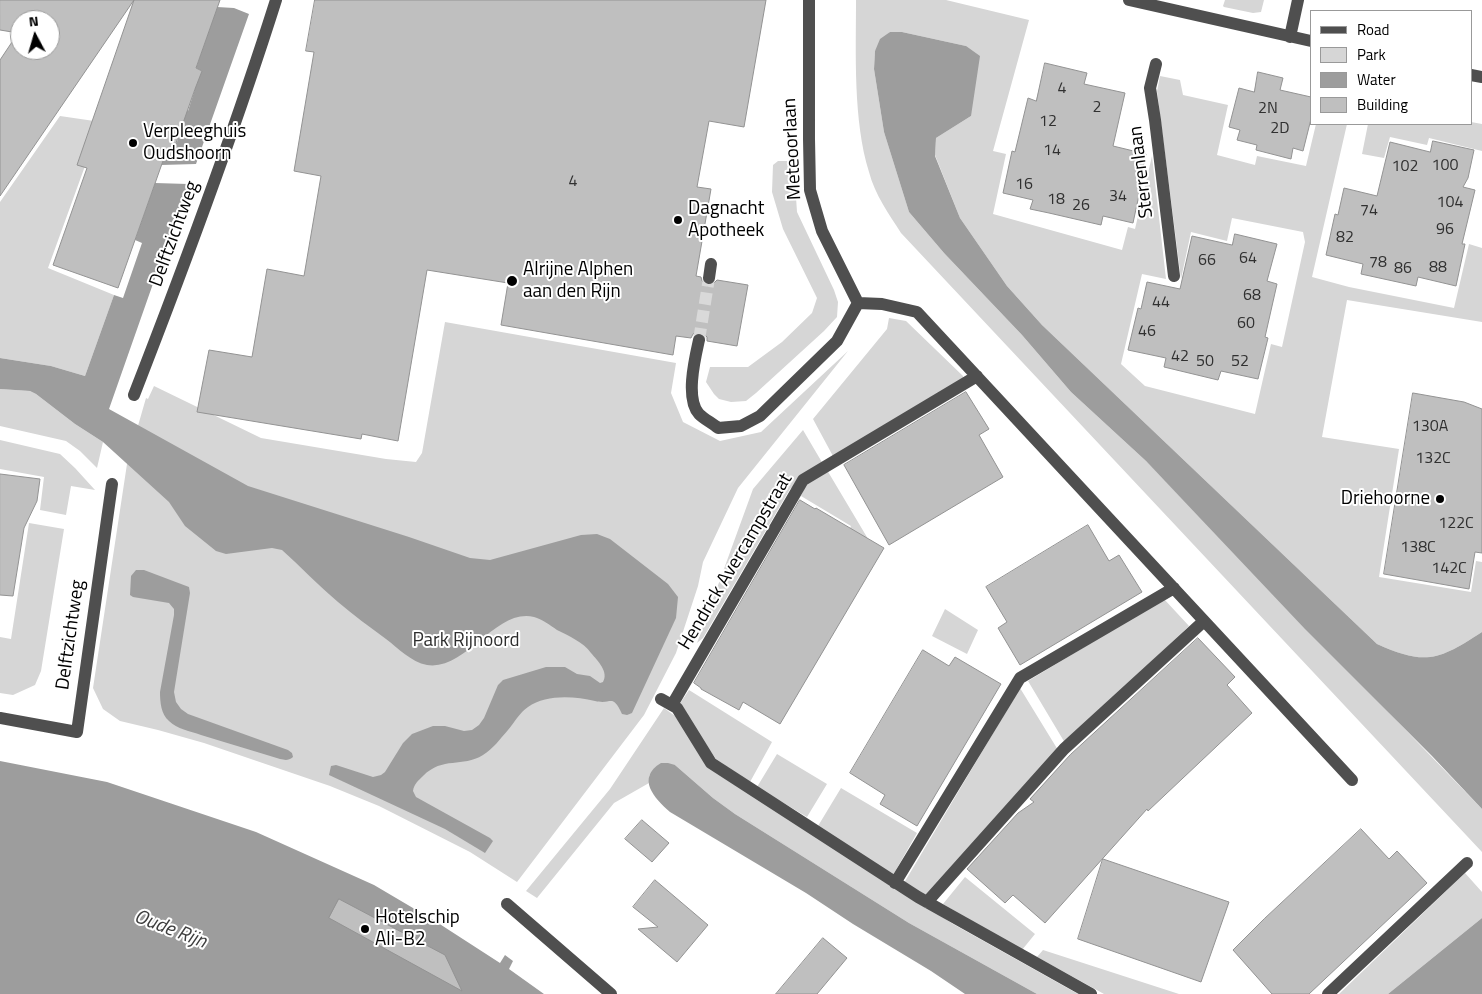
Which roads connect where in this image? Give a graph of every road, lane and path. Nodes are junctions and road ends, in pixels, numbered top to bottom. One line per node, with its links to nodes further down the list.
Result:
1 (276, 0): 14 (street, Delftzichtweg)
2 (809, 0): 11 (street, Meteoorlaan)
3 (1129, 0): 5 (street)
4 (1298, 0): 5 (street)
5 (1290, 37): 6 (street)
6 (1310, 41)
7 (1156, 64): 9 (street, Sterrenlaan)
8 (712, 264): 10 (street)
9 (1174, 276)
10 (709, 278)
11 (858, 303): 12 (street); 13 (street)
12 (699, 340)
13 (977, 376): 16 (street); 21 (street, Hendrick Avercampstraat)
14 (134, 395)
15 (112, 484): 18 (street, Delftzichtweg)
16 (1174, 588): 17 (street); 21 (street)
17 (1204, 621): 19 (street); 22 (street)
18 (0, 718)
19 (1352, 780)
20 (1467, 863): 26 (street)
21 (895, 883): 22 (street, Hendrick Avercampstraat)
22 (927, 902): 25 (street, Hendrick Avercampstraat)
23 (508, 904): 24 (street)
24 (611, 994)
25 (1091, 994)
26 (1328, 994)

